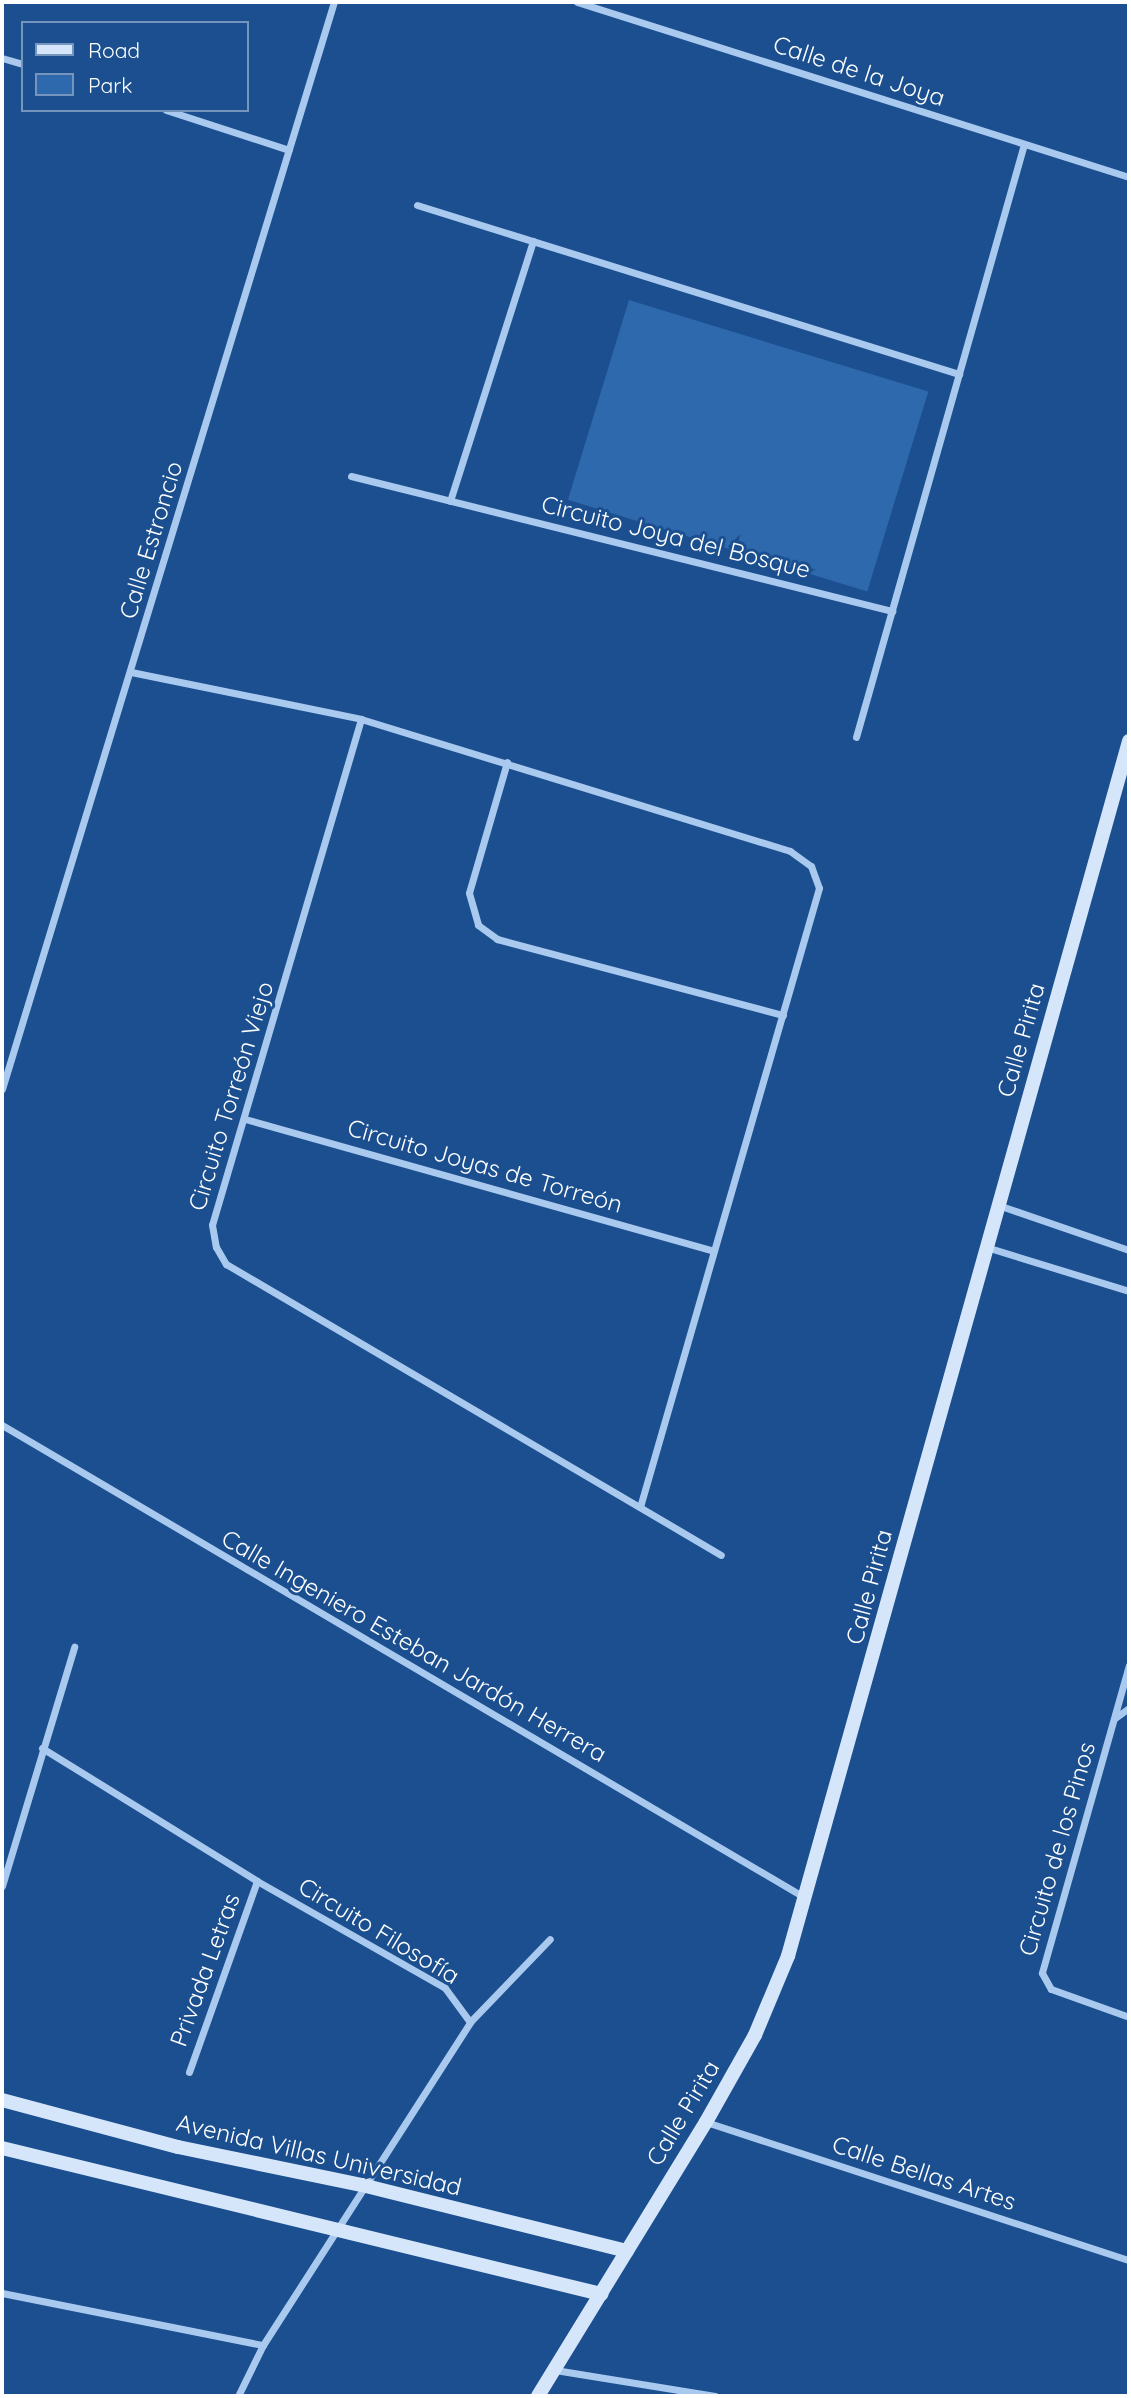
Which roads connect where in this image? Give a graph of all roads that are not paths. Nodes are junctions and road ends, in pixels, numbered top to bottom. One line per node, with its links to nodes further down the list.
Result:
1 (334, 2): 8 (street, Calle Estroncio)
2 (577, 2): 3 (street, Calle de la Joya)
3 (598, 5): 7 (street, Calle de la Joya)
4 (2, 58): 5 (street)
5 (21, 63)
6 (172, 112): 8 (street)
7 (1024, 144): 9 (street, Calle de la Joya); 12 (street)
8 (289, 150): 16 (street, Calle Estroncio)
9 (1129, 177)
10 (417, 205): 11 (street)
11 (533, 241): 12 (street); 14 (street)
12 (959, 374): 15 (street)
13 (351, 476): 14 (street, Circuito Joya del Bosque)
14 (450, 500): 15 (street, Circuito Joya del Bosque)
15 (892, 611): 18 (street)
16 (131, 672): 17 (street); 22 (street, Calle Estroncio)
17 (361, 719): 20 (street); 23 (street, Circuito Torreón Viejo)
18 (856, 737)
19 (1129, 741): 24 (street, Calle Pirita)
20 (507, 762): 21 (street); 21 (street)
21 (783, 1015): 27 (street)
22 (2, 1089)
23 (246, 1119): 27 (street, Circuito Joyas de Torreón); 30 (street, Circuito Torreón Viejo)
24 (998, 1205): 25 (street, Calle Pirita); 26 (street)
25 (985, 1247): 28 (street); 39 (street, Calle Pirita)
26 (1129, 1250)
27 (714, 1251): 30 (street)
28 (1129, 1291)
29 (2, 1425): 39 (street, Calle Ingeniero Esteban Jardón Herrera)
30 (640, 1507): 31 (street, Circuito Torreón Viejo)
31 (721, 1555)
32 (74, 1647): 36 (street)
33 (1129, 1665): 35 (street, Circuito de los Pinos)
34 (1129, 1708): 35 (street, Circuito de los Pinos)
35 (1114, 1718): 41 (street, Circuito de los Pinos)
36 (42, 1748): 37 (street, Circuito Filosofía); 38 (street)
37 (257, 1881): 42 (street, Circuito Filosofía); 43 (street, Privada Letras)
38 (2, 1886)
39 (808, 1899): 45 (street, Calle Pirita)
40 (550, 1940): 42 (street)
41 (1129, 2017)
42 (470, 2022): 47 (street)
43 (189, 2072)
44 (2, 2100): 47 (street, Avenida Villas Universidad)
45 (706, 2122): 49 (street, Calle Pirita); 50 (street, Calle Bellas Artes)
46 (2, 2148): 48 (street)
47 (362, 2185): 48 (street); 49 (street, Avenida Villas Universidad)
48 (335, 2230): 52 (street); 53 (street)
49 (627, 2251): 52 (street, Calle Pirita)
50 (1129, 2260)
51 (2, 2293): 53 (street)
52 (601, 2294): 54 (street, Calle Pirita)
53 (263, 2345): 55 (street)
54 (554, 2370): 56 (street, Calle Pirita); 57 (street)
55 (238, 2396)
56 (538, 2396)
57 (715, 2396)

